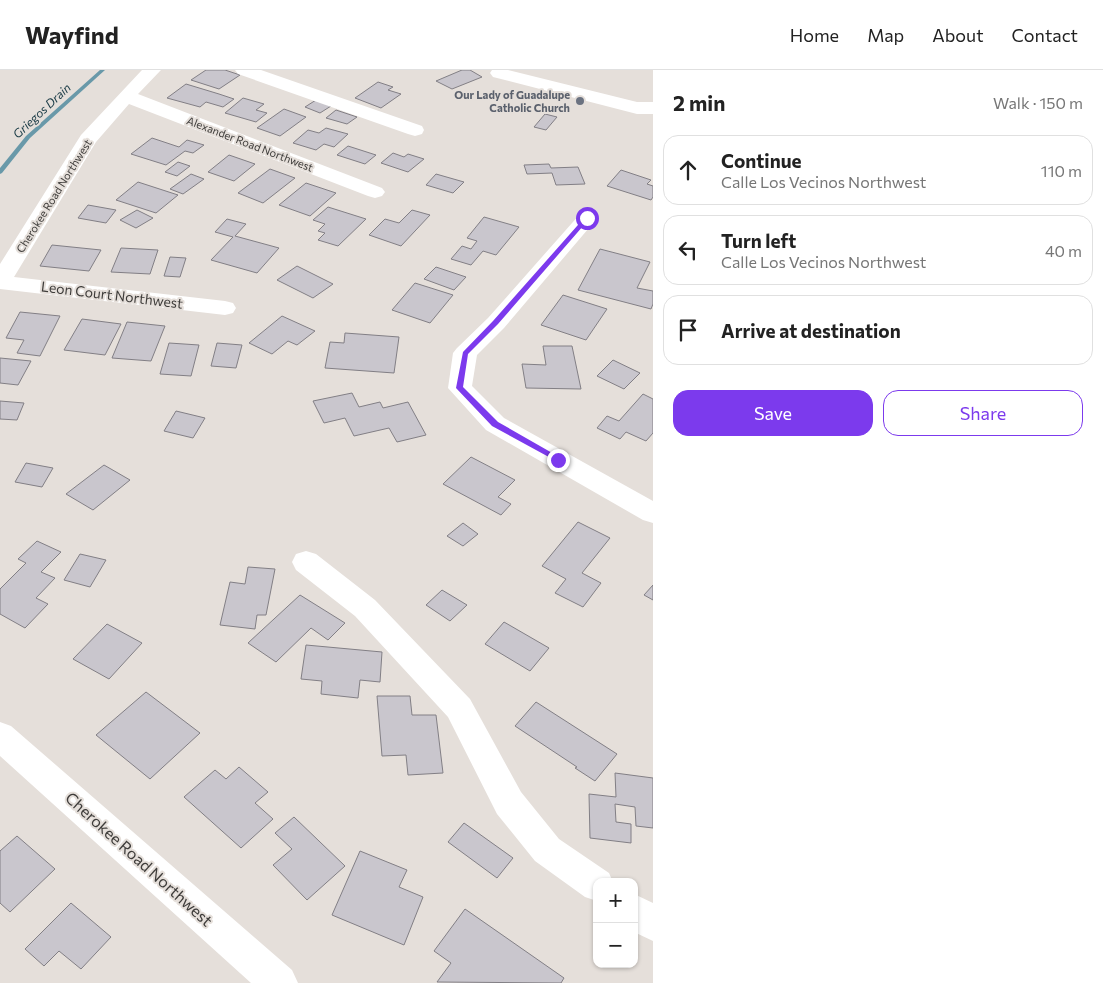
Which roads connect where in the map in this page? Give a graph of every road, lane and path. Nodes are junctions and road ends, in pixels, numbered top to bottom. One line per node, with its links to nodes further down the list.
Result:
1 (152, 70): 4 (street, Cherokee Road Northwest)
2 (244, 70): 6 (street)
3 (499, 73): 5 (street)
4 (126, 96): 7 (street, Alexander Road Northwest); 9 (street, Cherokee Road Northwest)
5 (653, 108)
6 (415, 130)
7 (375, 192)
8 (587, 218): 11 (street)
9 (0, 282): 10 (street, Leon Court Northwest)
10 (225, 308)
11 (653, 513)
12 (306, 562): 14 (street)
13 (0, 736): 17 (street, Cherokee Road Northwest)
14 (593, 882)
15 (638, 914): 16 (street)
16 (653, 924)
17 (278, 983)

